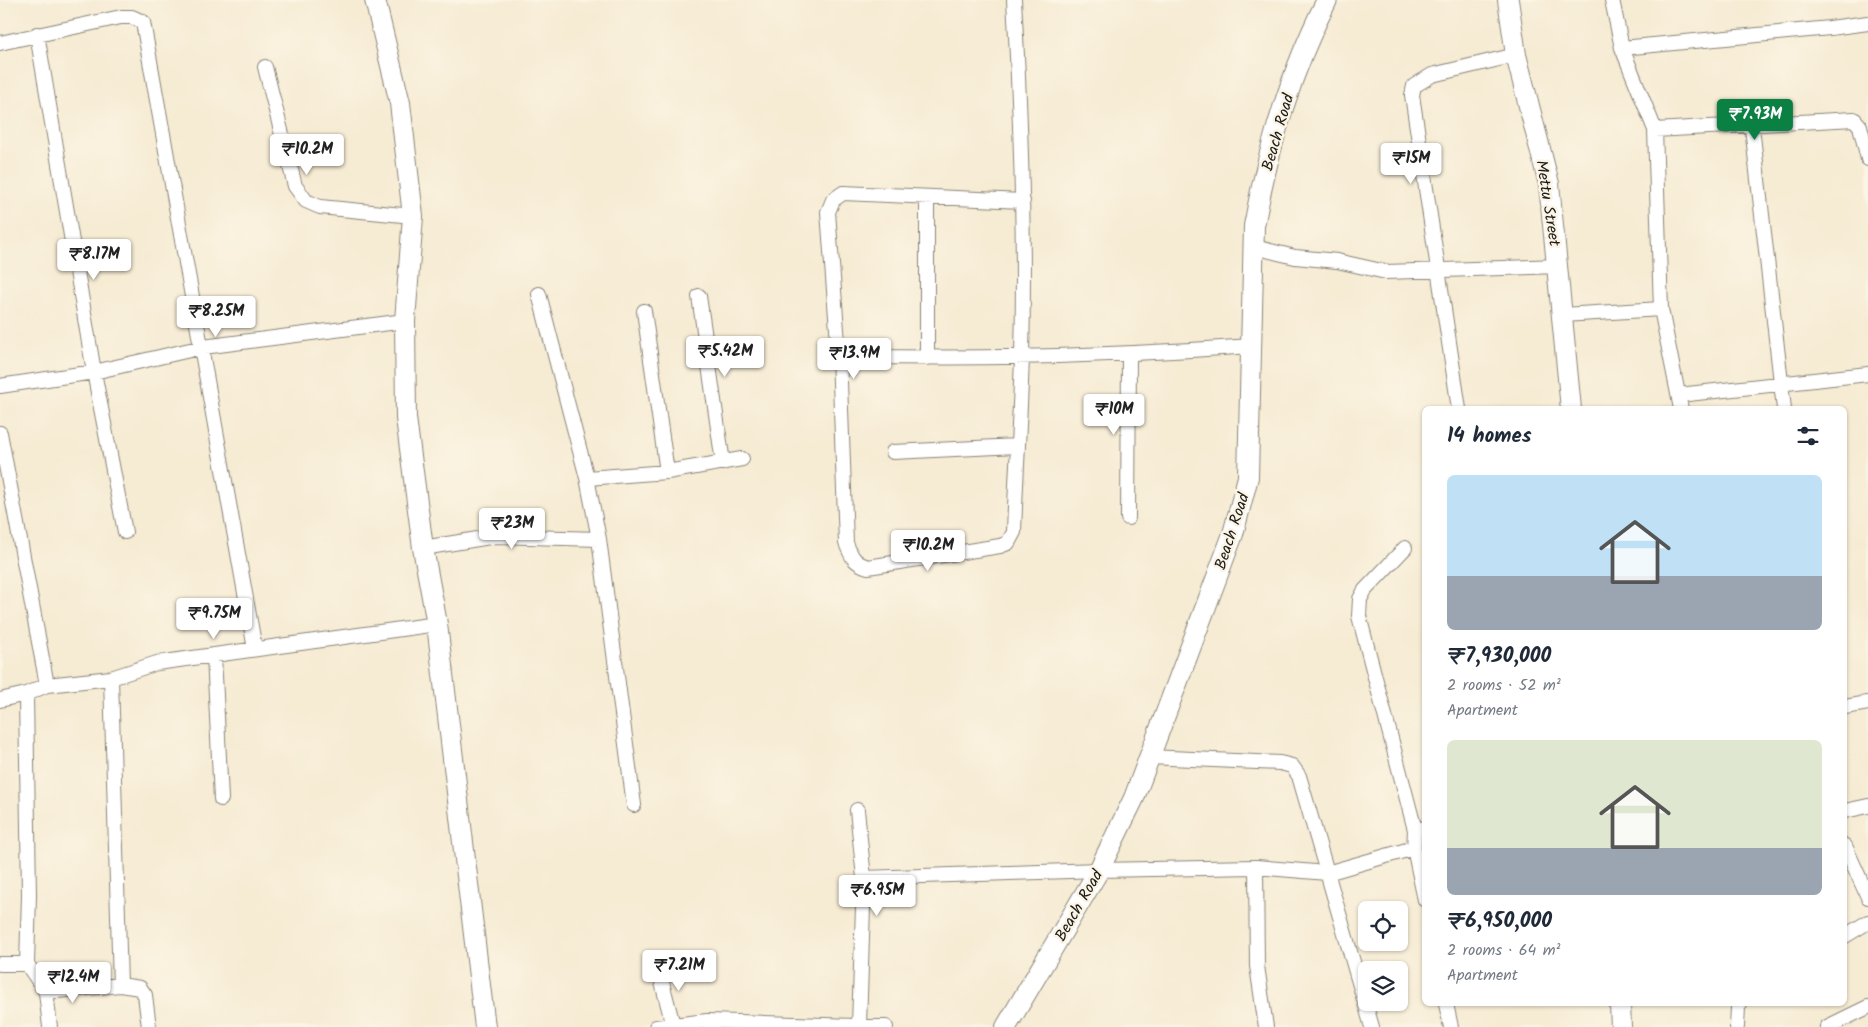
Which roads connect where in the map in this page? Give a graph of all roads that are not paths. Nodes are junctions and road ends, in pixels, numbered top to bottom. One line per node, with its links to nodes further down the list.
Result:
1 (375, 0): 17 (street)
2 (1014, 0): 16 (street)
3 (1327, 0): 18 (street, Beach Road)
4 (1508, 0): 10 (street, Mettu Street)
5 (1612, 0): 9 (street)
6 (1868, 22): 9 (street)
7 (37, 34): 8 (street); 28 (street); 33 (street)
8 (0, 43)
9 (1622, 48): 13 (street)
10 (1516, 55): 19 (street, Mettu Street); 20 (street)
11 (265, 67): 17 (street)
12 (1752, 127): 13 (street); 14 (street); 35 (street)
13 (1655, 130): 23 (street)
14 (1868, 159)
15 (928, 197): 16 (street); 30 (street); 31 (street)
16 (1022, 201): 32 (street)
17 (413, 216): 26 (street)
18 (1254, 248): 20 (street); 27 (street, Beach Road)
19 (1558, 266): 20 (street); 25 (street, Mettu Street)
20 (1438, 272): 38 (street)
21 (539, 294): 47 (street)
22 (699, 296): 45 (street)
23 (1661, 309): 25 (street); 37 (street)
24 (644, 311): 46 (street)
25 (1563, 315): 39 (street, Mettu Street)
26 (405, 321): 28 (street); 51 (street)
27 (1252, 346): 29 (street); 62 (street, Beach Road)
28 (203, 347): 33 (street); 54 (street)
29 (1129, 355): 32 (street); 48 (street)
30 (839, 356): 31 (street); 42 (street)
31 (927, 358): 32 (street)
32 (1022, 358): 42 (street)
33 (94, 372): 36 (street); 49 (street)
34 (1868, 374): 35 (street)
35 (1782, 384): 37 (street); 40 (street)
36 (0, 386)
37 (1680, 402)
38 (1459, 406)
39 (1571, 406)
40 (1784, 406)
41 (0, 433): 57 (street)
42 (1017, 446): 43 (street)
43 (893, 452)
44 (742, 459): 45 (street)
45 (722, 463): 46 (street)
46 (668, 472): 47 (street)
47 (587, 478): 50 (street)
48 (1128, 518)
49 (125, 532)
50 (599, 539): 51 (street); 64 (street)
51 (423, 548): 53 (street)
52 (1405, 548): 68 (street)
53 (437, 624): 54 (street); 94 (street)
54 (256, 649): 55 (street)
55 (214, 655): 56 (street); 63 (street)
56 (111, 678): 57 (street); 83 (street)
57 (47, 685): 58 (street)
58 (26, 694): 59 (street); 81 (street)
59 (0, 700)
60 (1868, 703): 61 (street)
61 (1847, 707)
62 (1150, 757): 72 (street, Beach Road); 73 (street)
63 (221, 799)
64 (634, 805)
65 (1868, 806): 67 (street)
66 (857, 810): 75 (street)
67 (1847, 811)
68 (1420, 829): 69 (street)
69 (1414, 848): 73 (street); 76 (street)
70 (1847, 855): 74 (street)
71 (1256, 867): 72 (street); 73 (street); 98 (street)
72 (1099, 870): 75 (street); 97 (street, Beach Road)
73 (1327, 874): 99 (street)
74 (1851, 874): 77 (street)
75 (864, 878): 91 (street)
76 (1422, 886)
77 (1868, 897)
78 (1868, 922): 79 (street)
79 (1847, 935)
80 (0, 964): 81 (street)
81 (27, 964): 84 (street)
82 (658, 967): 89 (street)
83 (120, 985): 84 (street); 93 (street)
84 (46, 992): 92 (street)
85 (1446, 1006): 100 (street)
86 (1620, 1006): 101 (street)
87 (1739, 1006): 102 (street)
88 (1868, 1006): 103 (street)
89 (673, 1024): 90 (street); 95 (street)
90 (707, 1024): 91 (street)
91 (859, 1025): 96 (street)
92 (50, 1027)
93 (149, 1027)
94 (485, 1027)
95 (656, 1027)
96 (886, 1027)
97 (1006, 1027)
98 (1266, 1027)
99 (1372, 1027)
100 (1451, 1027)
101 (1621, 1027)
102 (1737, 1027)
103 (1826, 1027)

